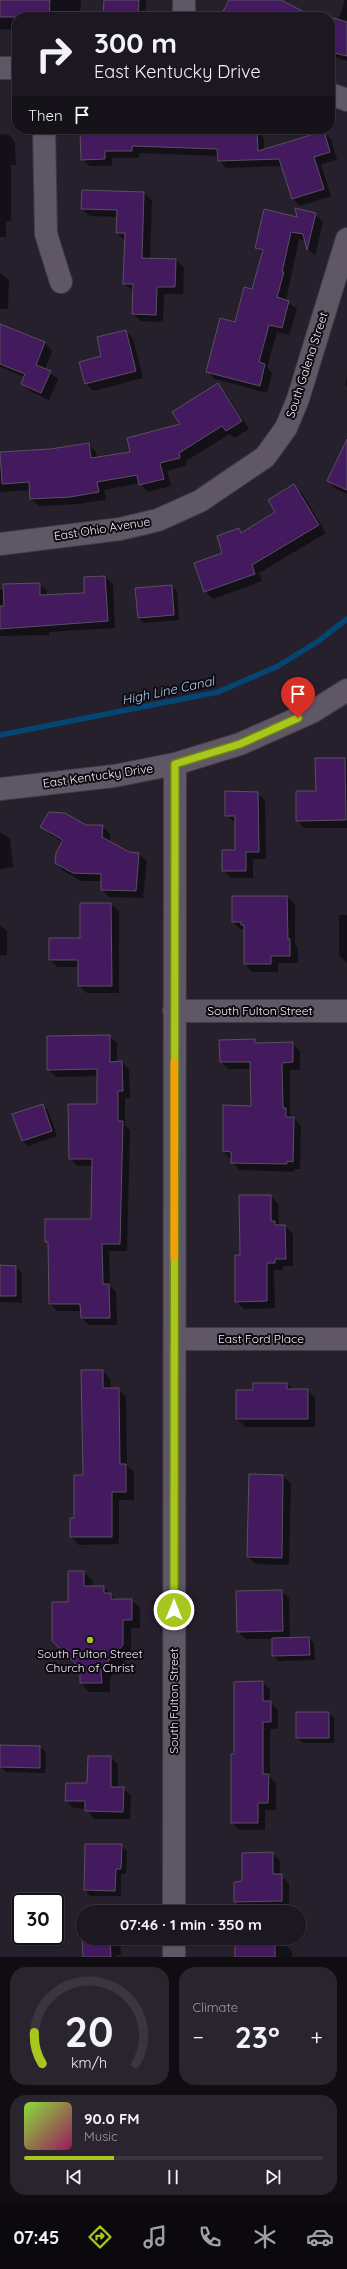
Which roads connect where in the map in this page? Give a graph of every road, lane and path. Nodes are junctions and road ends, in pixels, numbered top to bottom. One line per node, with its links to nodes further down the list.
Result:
1 (184, 0): 2 (street)
2 (184, 12)
3 (0, 68): 4 (street)
4 (12, 68)
5 (335, 96): 6 (street)
6 (347, 100)
7 (44, 134): 9 (street)
8 (347, 239): 10 (street, South Galena Street)
9 (61, 282)
10 (200, 500): 11 (street, East Ohio Avenue)
11 (0, 544)
12 (347, 690): 13 (street, East Kentucky Drive)
13 (175, 764): 14 (street, East Kentucky Drive); 15 (street, South Fulton Street)
14 (0, 789)
15 (174, 1011): 16 (street, South Fulton Street); 17 (street, South Fulton Street)
16 (347, 1011)
17 (174, 1339): 18 (street, East Ford Place); 19 (street, South Fulton Street)
18 (347, 1339)
19 (174, 1905)
20 (174, 1945): 21 (street)
21 (174, 1957)

